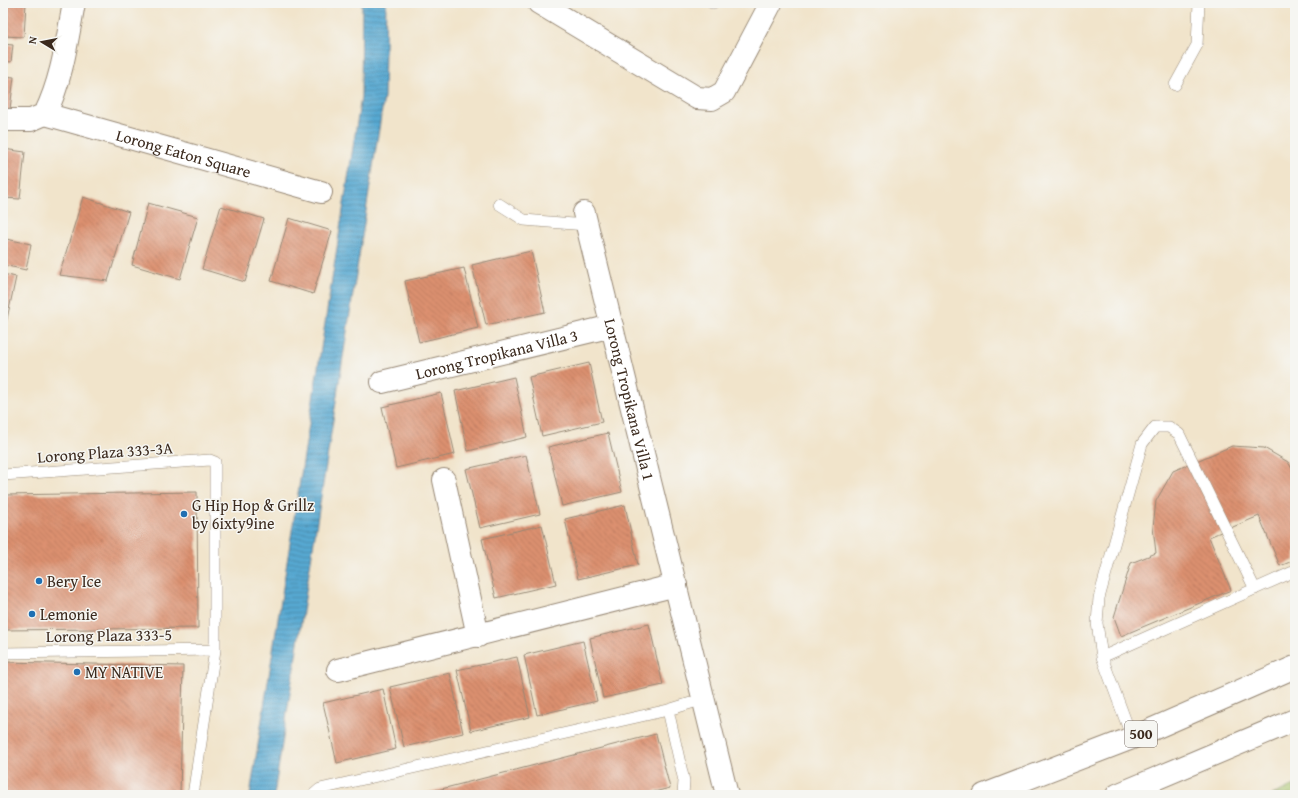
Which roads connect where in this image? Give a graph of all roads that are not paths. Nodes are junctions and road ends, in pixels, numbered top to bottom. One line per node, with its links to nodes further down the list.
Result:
1 (74, 3): 6 (street)
2 (540, 3): 3 (street)
3 (771, 3)
4 (1199, 3): 5 (lane)
5 (1174, 85)
6 (45, 114): 7 (street); 8 (street, Lorong Eaton Square)
7 (3, 120)
8 (321, 192)
9 (499, 204): 10 (lane)
10 (585, 219): 11 (street, Lorong Tropikana Villa 1)
11 (612, 326): 12 (street, Lorong Tropikana Villa 3); 16 (street, Lorong Tropikana Villa 1)
12 (382, 382)
13 (3, 475): 19 (lane, Lorong Plaza 333-3A)
14 (444, 480): 18 (street)
15 (1295, 571): 17 (lane)
16 (676, 585): 18 (street); 24 (street, Lorong Tropikana Villa 1)
17 (1255, 589): 21 (lane); 21 (lane)
18 (478, 636): 23 (street)
19 (215, 650): 20 (lane, Lorong Plaza 333-5); 28 (lane)
20 (3, 653)
21 (1102, 657): 27 (lane)
22 (1295, 667): 27 (street, 500)
23 (338, 670)
24 (704, 698): 25 (lane); 31 (street, Lorong Tropikana Villa 1)
25 (668, 710): 29 (lane); 30 (lane)
26 (1295, 720): 33 (street)
27 (1132, 738): 32 (street, 500)
28 (193, 795)
29 (313, 795)
30 (683, 795)
31 (727, 795)
32 (984, 795)
33 (1117, 795)

